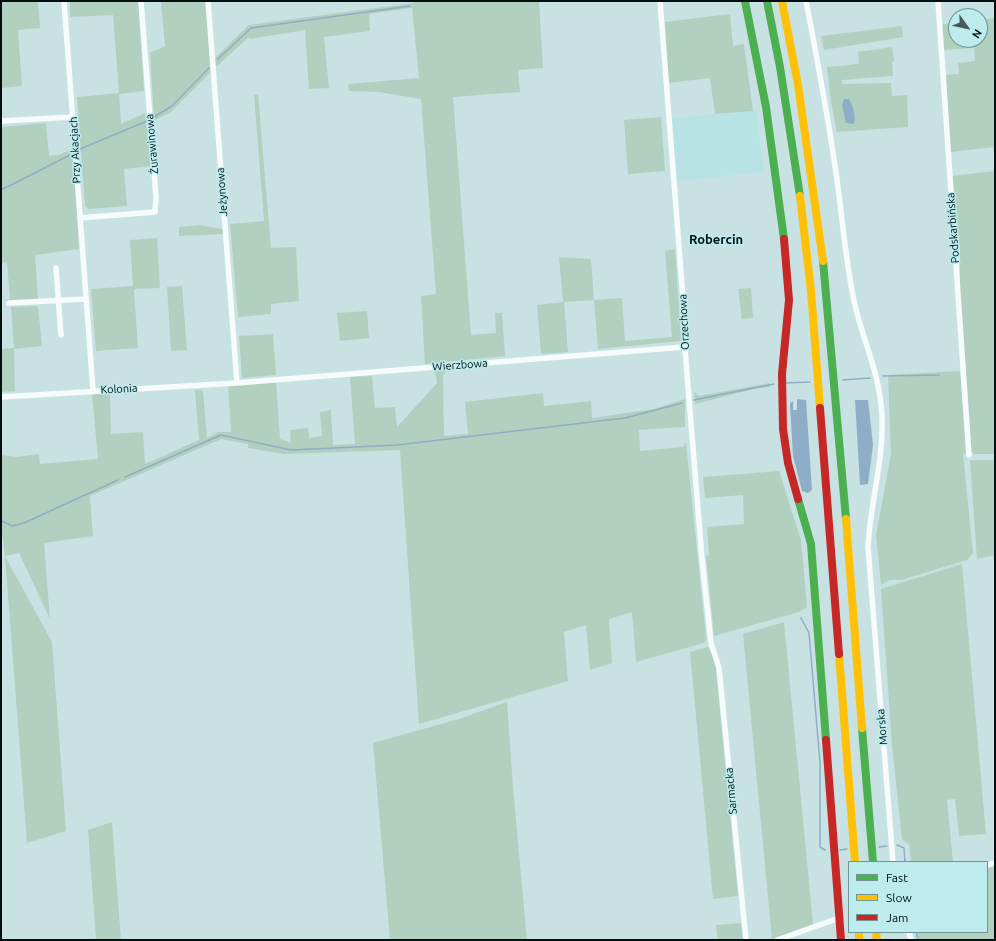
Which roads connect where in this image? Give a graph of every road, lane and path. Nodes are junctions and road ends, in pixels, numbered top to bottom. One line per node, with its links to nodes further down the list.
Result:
1 (64, 1): 10 (street, Przy Akacjach)
2 (140, 1): 12 (street, Żurawinowa)
3 (208, 1): 19 (street, Jeżynowa)
4 (660, 1): 18 (street, Orzechowa)
5 (745, 1): 27 (main road)
6 (767, 1): 24 (main road)
7 (782, 1): 25 (main road)
8 (806, 1): 26 (street, Morska)
9 (938, 1): 22 (street, Podskarbińska)
10 (73, 116): 11 (street); 12 (street, Przy Akacjach)
11 (1, 121)
12 (80, 218): 14 (street, Przy Akacjach)
13 (56, 268): 15 (street)
14 (86, 299): 15 (street); 20 (street, Przy Akacjach)
15 (58, 301): 16 (street); 17 (street)
16 (9, 303)
17 (61, 335)
18 (684, 347): 19 (street, Wierzbowa); 23 (street, Orzechowa)
19 (236, 383): 20 (street, Kolonia)
20 (93, 390): 21 (street, Kolonia)
21 (1, 397)
22 (969, 455)
23 (712, 642): 28 (street, Sarmacka)
24 (855, 861)
25 (872, 861)
26 (893, 861)
27 (839, 918): 29 (street); 30 (main road)
28 (746, 940)
29 (777, 940)
30 (841, 940)

